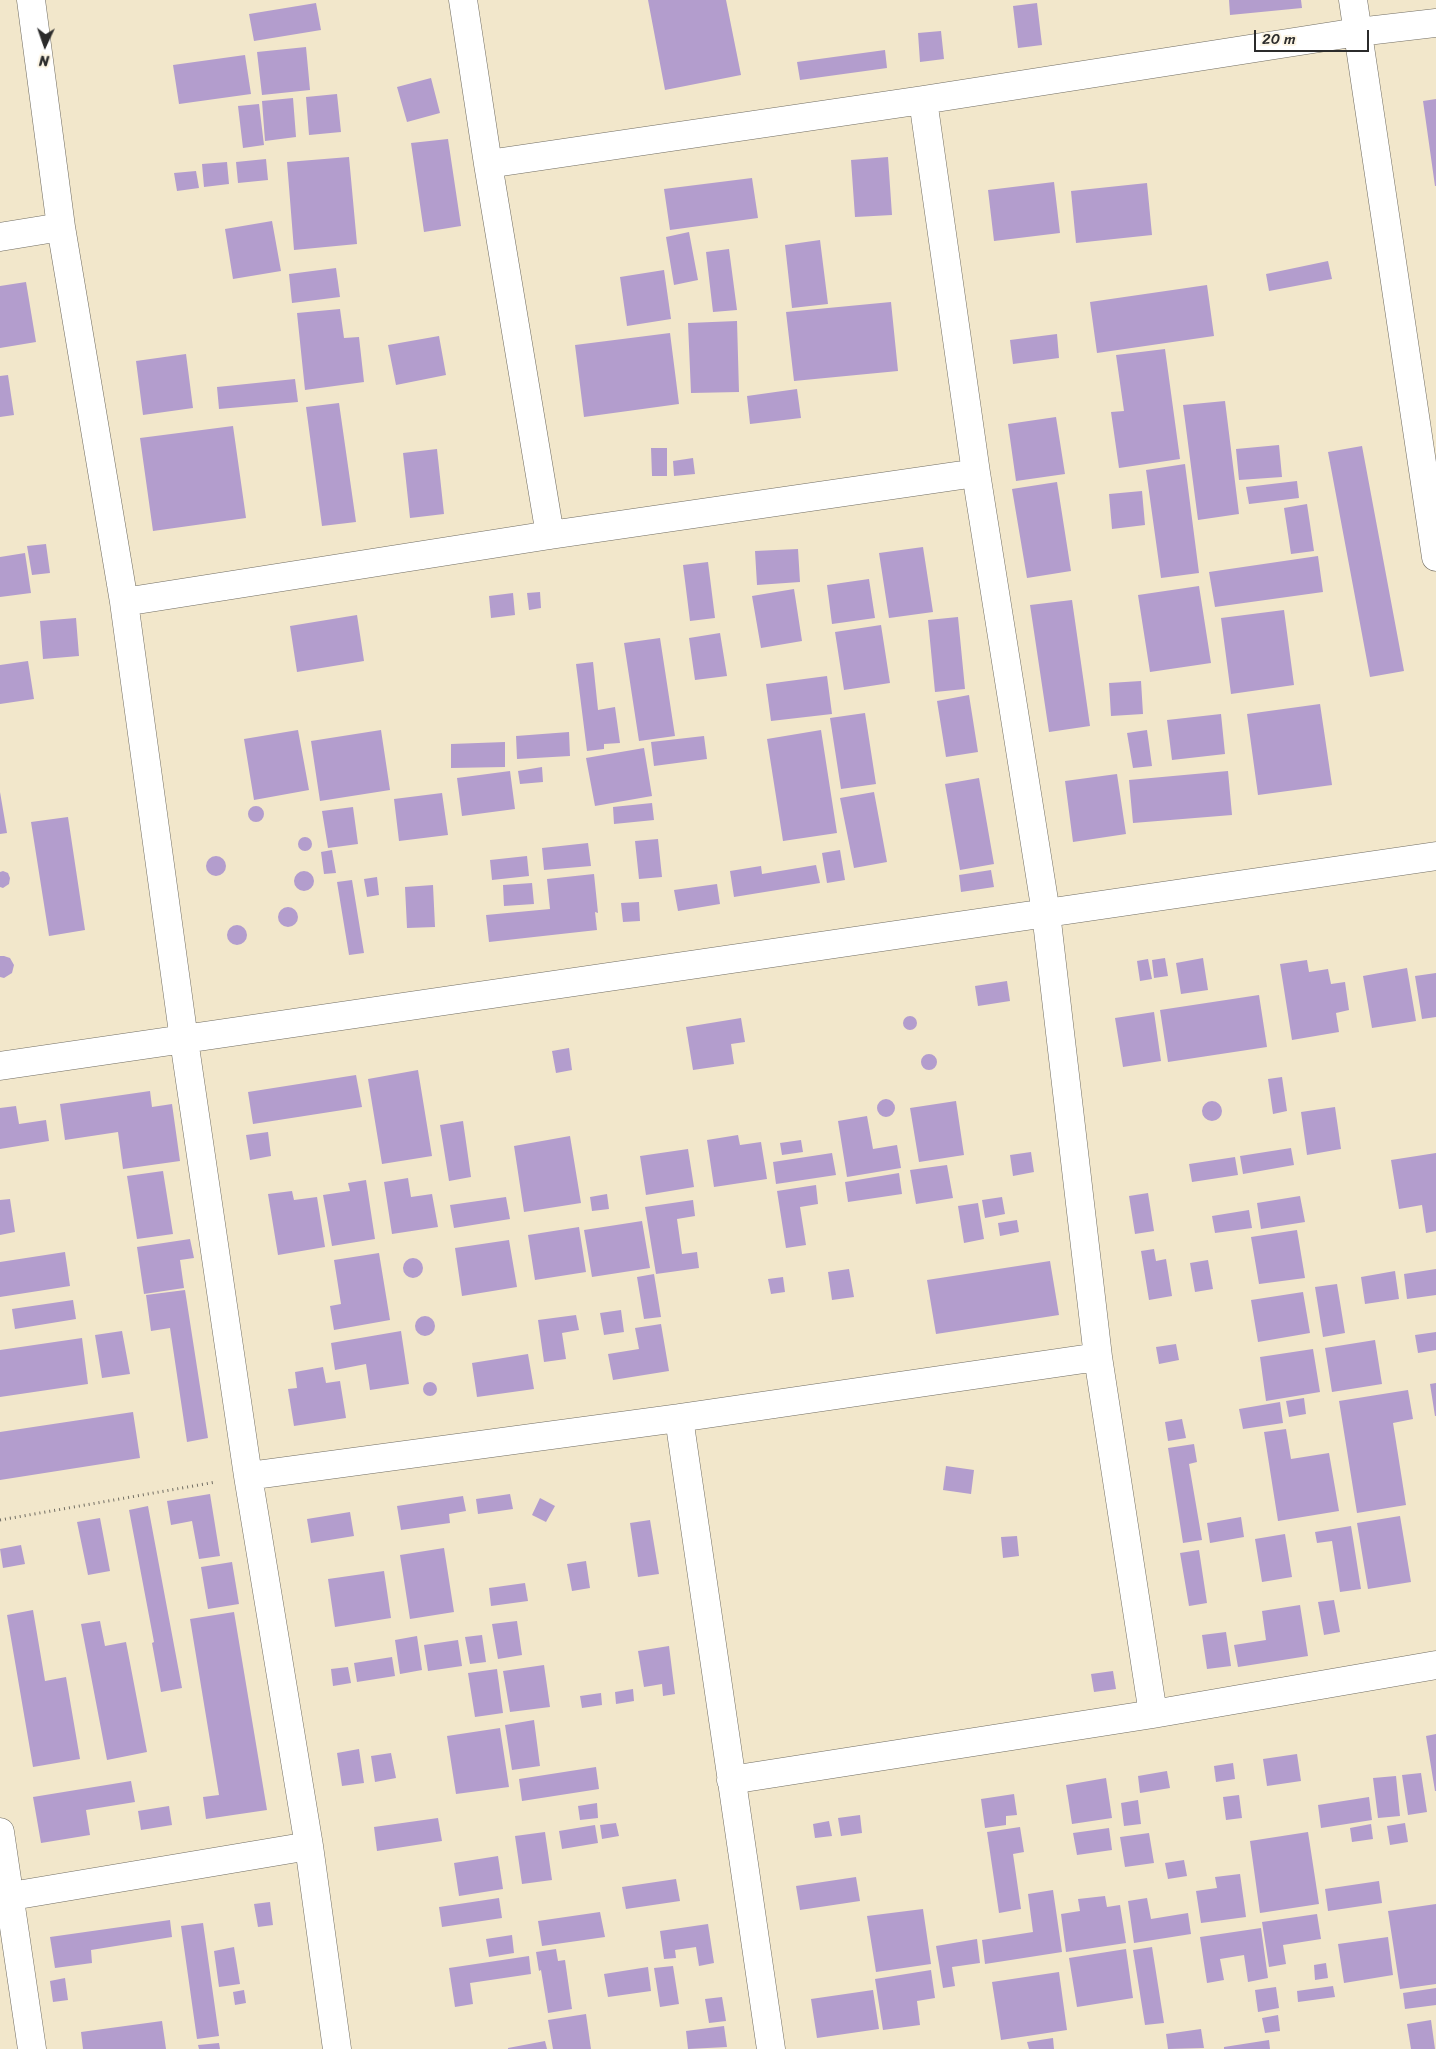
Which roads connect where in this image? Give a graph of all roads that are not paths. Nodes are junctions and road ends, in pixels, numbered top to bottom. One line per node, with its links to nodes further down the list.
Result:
1 (32, 0): 8 (street)
2 (463, 0): 7 (street)
3 (1353, 0): 5 (street)
4 (1436, 23): 5 (street)
5 (1358, 32): 6 (street); 12 (street)
6 (923, 100): 7 (street); 10 (street)
7 (488, 164): 11 (street)
8 (61, 227): 9 (street); 13 (street)
9 (0, 237)
10 (976, 473): 11 (street); 15 (street)
11 (550, 535): 13 (street)
12 (1436, 556)
13 (124, 602): 16 (street)
14 (1436, 856): 15 (street)
15 (1046, 913): 16 (street); 18 (street)
16 (184, 1040): 17 (street); 20 (street)
17 (0, 1066)
18 (1098, 1358): 19 (street); 22 (street)
19 (679, 1418): 20 (street); 23 (street)
20 (248, 1476): 25 (street)
21 (1436, 1665): 22 (street)
22 (1153, 1714): 23 (street)
23 (732, 1780): 29 (street)
24 (0, 1832): 26 (street)
25 (309, 1846): 26 (street); 28 (street)
26 (5, 1897): 27 (street)
27 (32, 2049)
28 (336, 2049)
29 (771, 2049)

